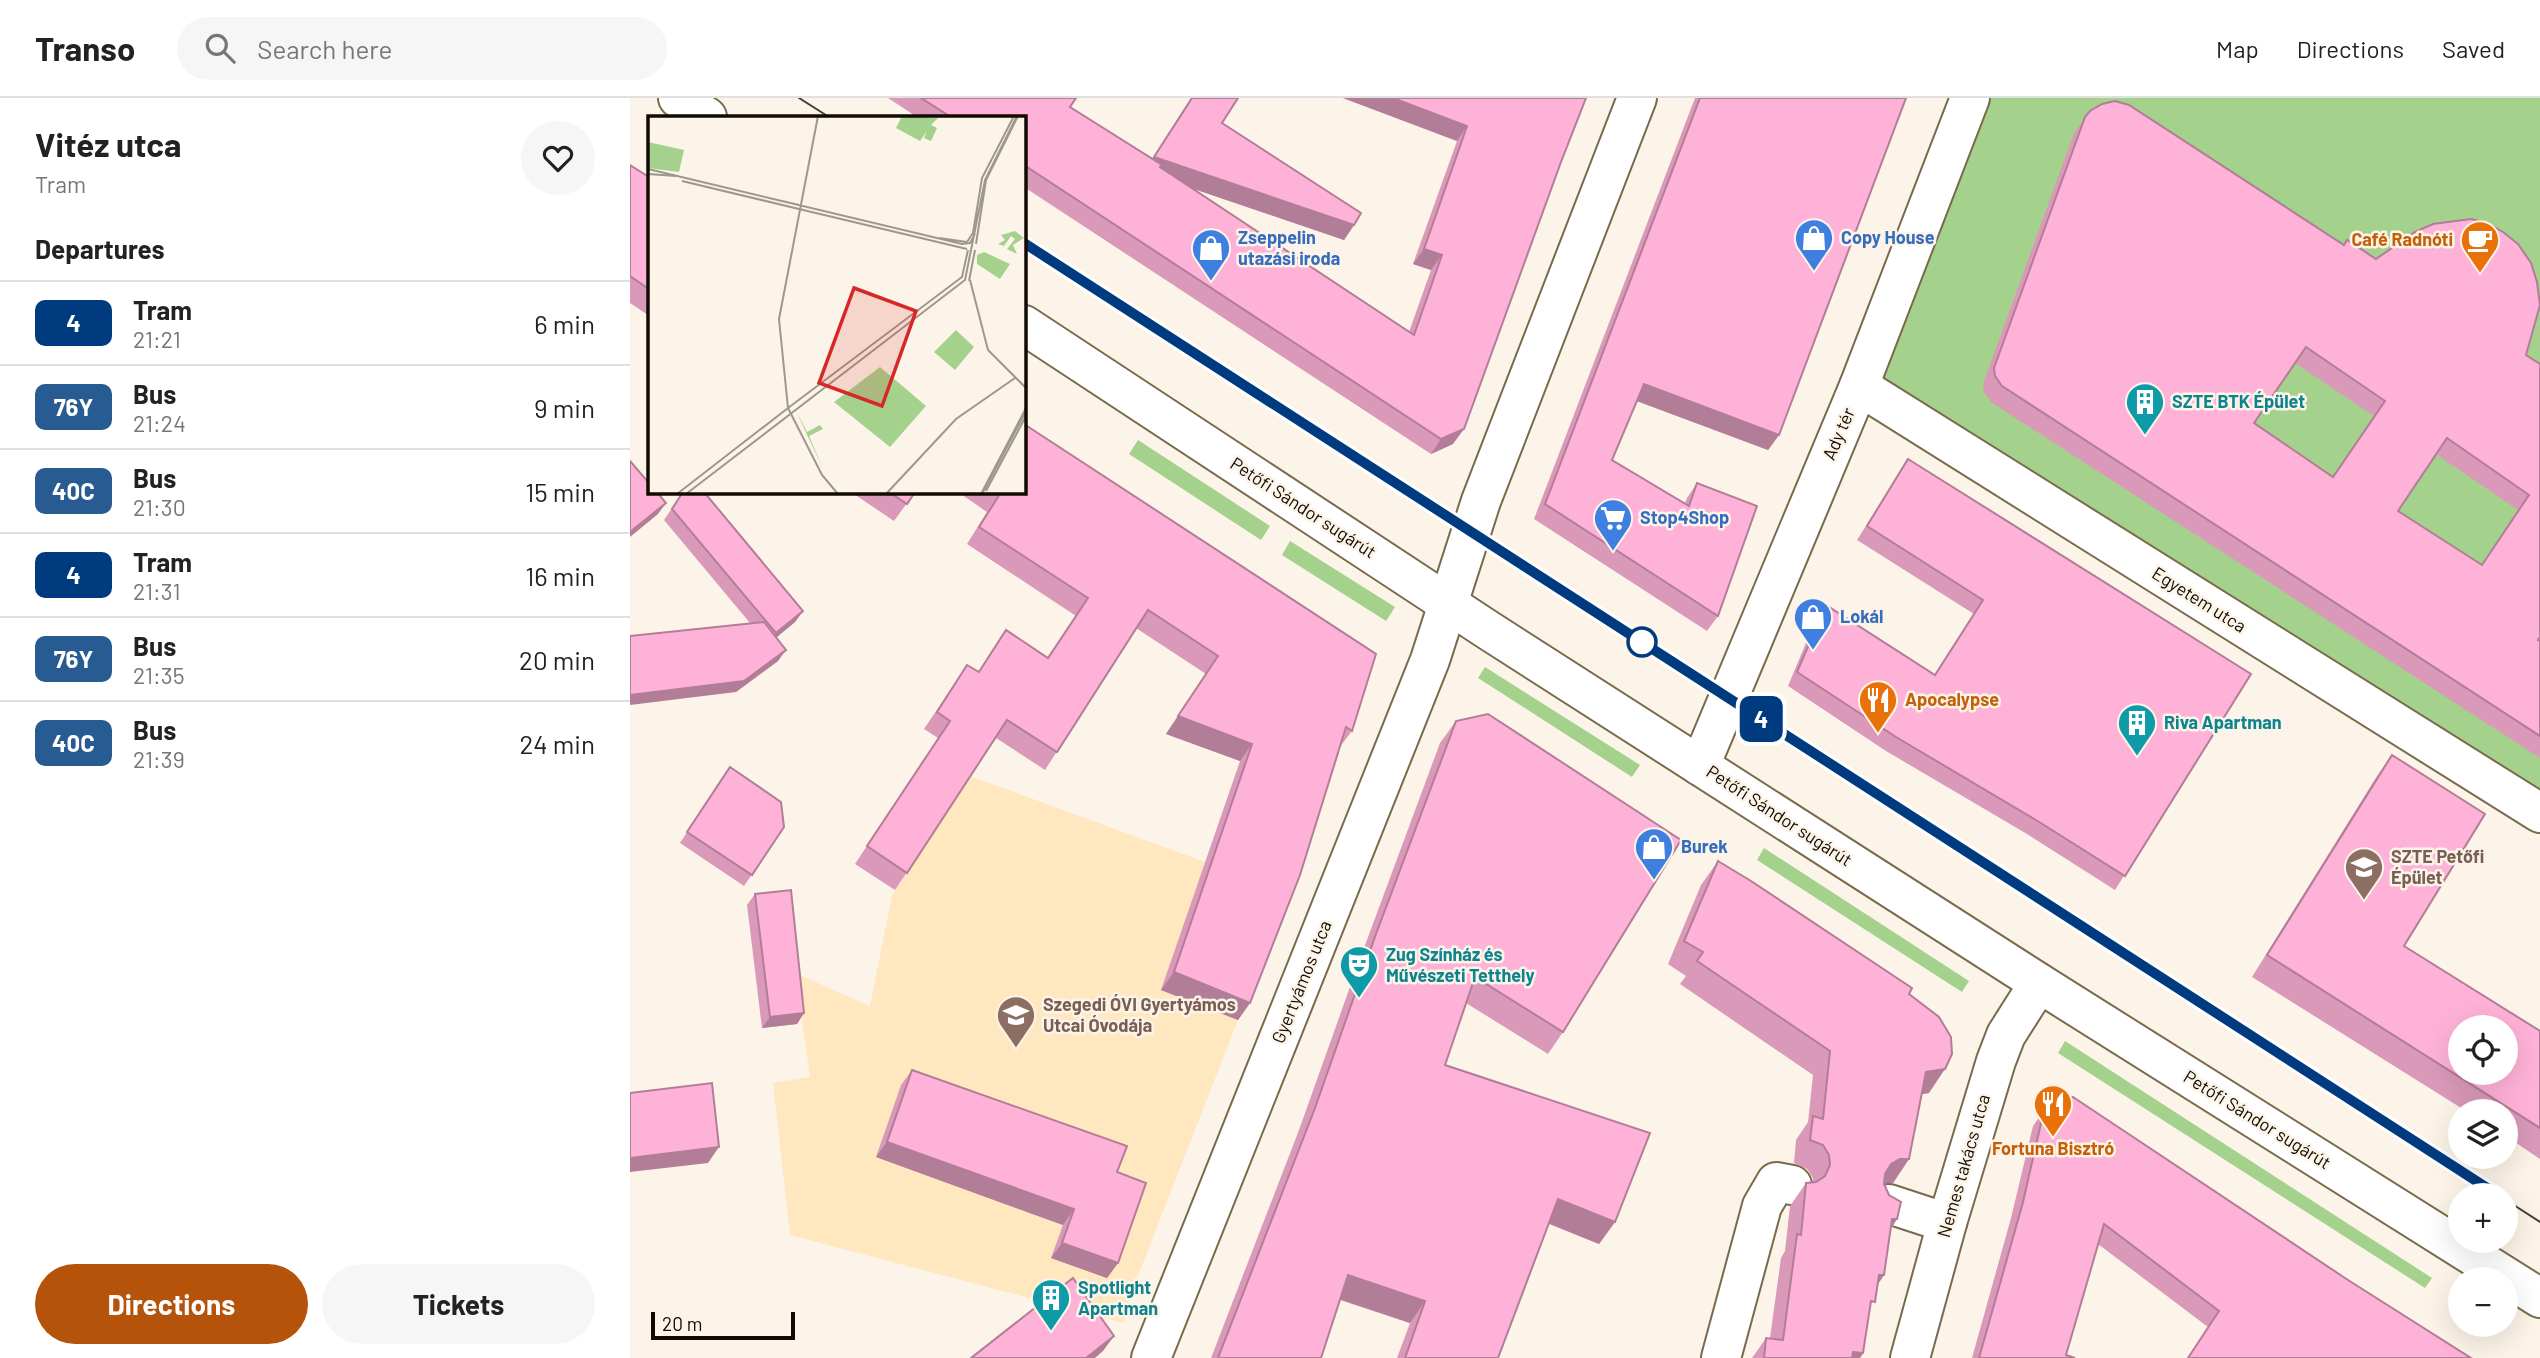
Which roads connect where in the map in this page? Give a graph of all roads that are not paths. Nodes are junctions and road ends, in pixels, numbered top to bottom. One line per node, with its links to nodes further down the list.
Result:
1 (678, 98): 4 (street)
2 (1637, 98): 7 (street, Gyertyámos utca)
3 (1970, 98): 6 (street, Ady tér)
4 (705, 116)
5 (1026, 326): 7 (street, Petőfi Sándor sugárút)
6 (1859, 386): 8 (street, Ady tér); 9 (street, Egyetem utca)
7 (1447, 603): 8 (street, Petőfi Sándor sugárút); 15 (street, Gyertyámos utca)
8 (1700, 766): 10 (street, Petőfi Sándor sugárút)
9 (2540, 813)
10 (2039, 984): 13 (street, Nemes takács utca); 14 (street, Petőfi Sándor sugárút)
11 (1792, 1185): 16 (street)
12 (1889, 1204): 13 (street)
13 (1947, 1223): 17 (street, Nemes takács utca)
14 (2540, 1298)
15 (1151, 1358)
16 (1721, 1358)
17 (1910, 1358)

